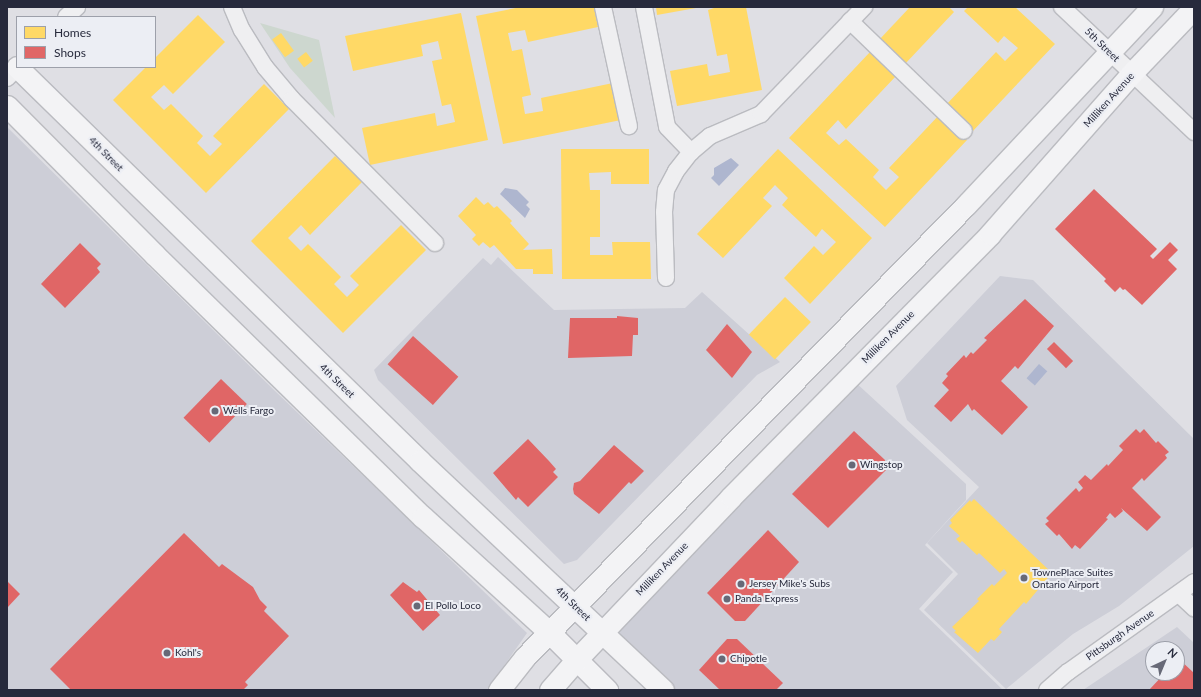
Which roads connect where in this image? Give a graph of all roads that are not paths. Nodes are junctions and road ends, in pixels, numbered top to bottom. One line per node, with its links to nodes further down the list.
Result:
1 (77, 7): 9 (street)
2 (232, 7): 23 (street)
3 (603, 7): 19 (street)
4 (644, 7): 22 (street)
5 (864, 7): 10 (street)
6 (1062, 7): 11 (street, 5th Street)
7 (1152, 7): 11 (main road)
8 (1194, 8): 16 (main road, Milliken Avenue)
9 (67, 16)
10 (850, 21): 20 (street); 22 (street)
11 (1110, 52): 16 (street, 5th Street); 27 (main road)
12 (7, 57): 13 (main road, 4th Street)
13 (16, 66)
14 (16, 68): 17 (street)
15 (18, 68): 27 (main road, 4th Street)
16 (1132, 73): 21 (street, 5th Street); 29 (main road, Milliken Avenue)
17 (7, 78)
18 (7, 106): 30 (main road)
19 (629, 126)
20 (964, 131)
21 (1194, 132)
22 (691, 152): 24 (street)
23 (436, 243)
24 (666, 278)
25 (1194, 582): 26 (street, Pittsburgh Avenue)
26 (1179, 594): 28 (street); 36 (street, Pittsburgh Avenue)
27 (575, 606): 29 (main road, 4th Street); 30 (main road)
28 (1194, 608)
29 (602, 632): 31 (main road, Milliken Avenue); 35 (main road, 4th Street)
30 (550, 633): 31 (main road); 32 (main road)
31 (576, 660): 33 (main road, Milliken Avenue); 34 (main road)
32 (499, 690)
33 (550, 690)
34 (607, 690)
35 (663, 690)
36 (1047, 690)

